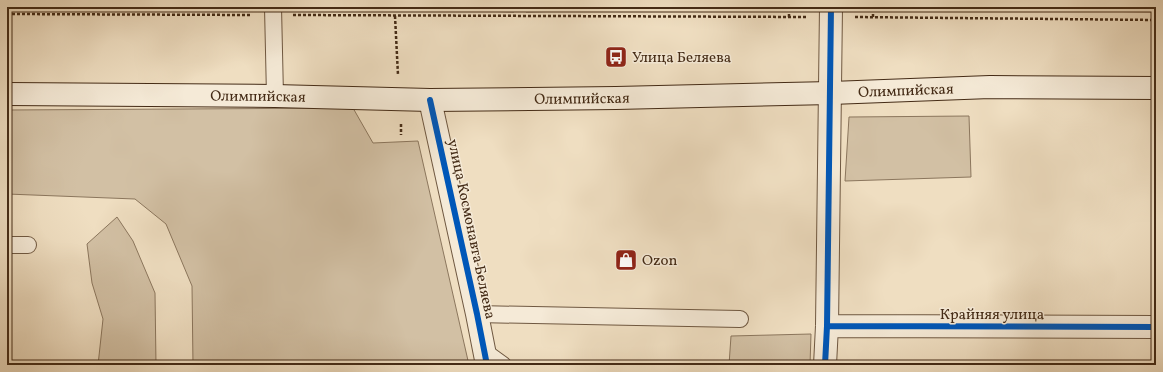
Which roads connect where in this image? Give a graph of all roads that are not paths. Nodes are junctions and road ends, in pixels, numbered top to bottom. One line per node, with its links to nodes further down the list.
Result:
1 (273, 11): 6 (lane)
2 (831, 12): 4 (main road)
3 (1156, 88): 4 (main road, Олимпийская)
4 (831, 93): 7 (main road, Олимпийская); 12 (main road)
5 (7, 94): 6 (main road, Олимпийская)
6 (275, 96): 7 (main road, Олимпийская)
7 (430, 100): 10 (main road, улица Космонавта Беляева)
8 (7, 245): 9 (lane)
9 (28, 245)
10 (477, 314): 11 (lane); 14 (main road, улица Космонавта Беляева)
11 (740, 319)
12 (827, 326): 13 (main road, Крайняя улица); 16 (main road)
13 (1156, 327)
14 (486, 359): 15 (lane)
15 (503, 365)
16 (825, 365)

